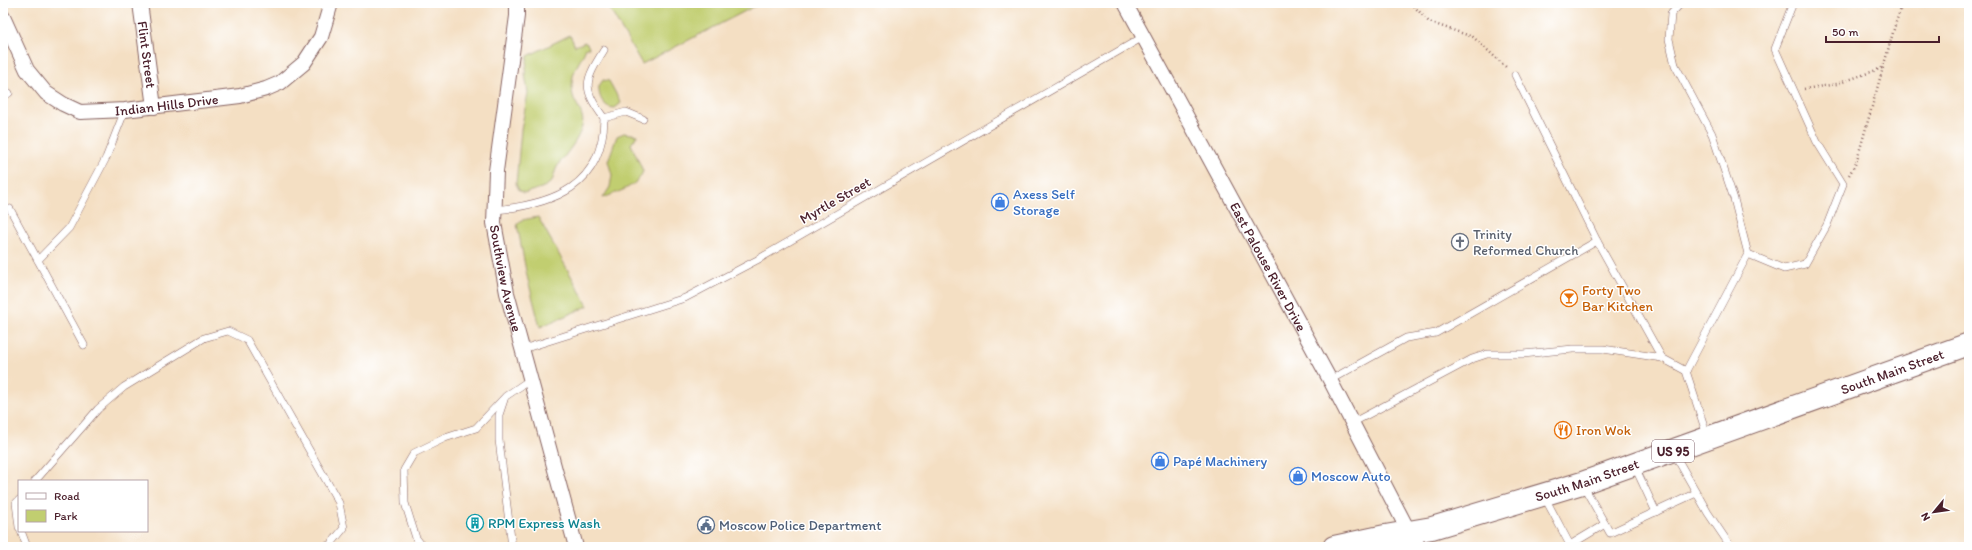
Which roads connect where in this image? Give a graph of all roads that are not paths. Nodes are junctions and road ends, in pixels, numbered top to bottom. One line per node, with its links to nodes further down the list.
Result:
1 (140, 3): 11 (street, Flint Street)
2 (331, 3): 11 (street, Indian Hills Drive)
3 (516, 3): 16 (street, Southview Avenue)
4 (1125, 3): 8 (street, East Palouse River Drive)
5 (1681, 3): 18 (lane)
6 (1793, 3): 18 (lane)
7 (3, 17): 12 (street, Indian Hills Drive)
8 (1143, 37): 22 (lane, Myrtle Street); 26 (street, East Palouse River Drive)
9 (604, 50): 13 (lane)
10 (1515, 75): 17 (lane)
11 (154, 107): 12 (street, Indian Hills Drive)
12 (125, 110): 19 (lane)
13 (604, 118): 14 (lane); 16 (lane)
14 (643, 119)
15 (10, 209): 19 (lane)
16 (495, 210): 22 (street, Southview Avenue)
17 (1597, 241): 23 (lane); 26 (lane)
18 (1748, 254): 24 (lane)
19 (38, 260): 21 (lane)
20 (1969, 344): 29 (highway, South Main Street / US 95)
21 (84, 345)
22 (523, 350): 25 (street, Southview Avenue)
23 (1662, 358): 24 (lane); 28 (lane)
24 (1686, 371): 29 (lane)
25 (531, 379): 27 (lane); 47 (street, Southview Avenue)
26 (1330, 380): 28 (street, East Palouse River Drive)
27 (506, 396): 45 (lane); 46 (lane)
28 (1352, 423): 41 (street, East Palouse River Drive)
29 (1709, 439): 30 (highway, South Main Street / US 95)
30 (1672, 451): 31 (highway, South Main Street / US 95); 34 (lane)
31 (1634, 464): 33 (highway, South Main Street / US 95); 37 (lane)
32 (36, 480): 44 (lane)
33 (1582, 483): 35 (highway, South Main Street / US 95); 39 (lane)
34 (1696, 493): 37 (lane); 49 (lane)
35 (1543, 494): 41 (highway, South Main Street / US 95); 42 (lane)
36 (18, 501): 38 (lane)
37 (1656, 512): 39 (lane)
38 (18, 520)
39 (1605, 524): 42 (lane)
40 (20, 532): 43 (lane)
41 (1412, 539): 48 (highway, South Main Street / US 95)
42 (1571, 546)
43 (27, 547)
44 (322, 547)
45 (423, 547)
46 (512, 547)
47 (576, 547)
48 (1334, 547)
49 (1731, 547)

